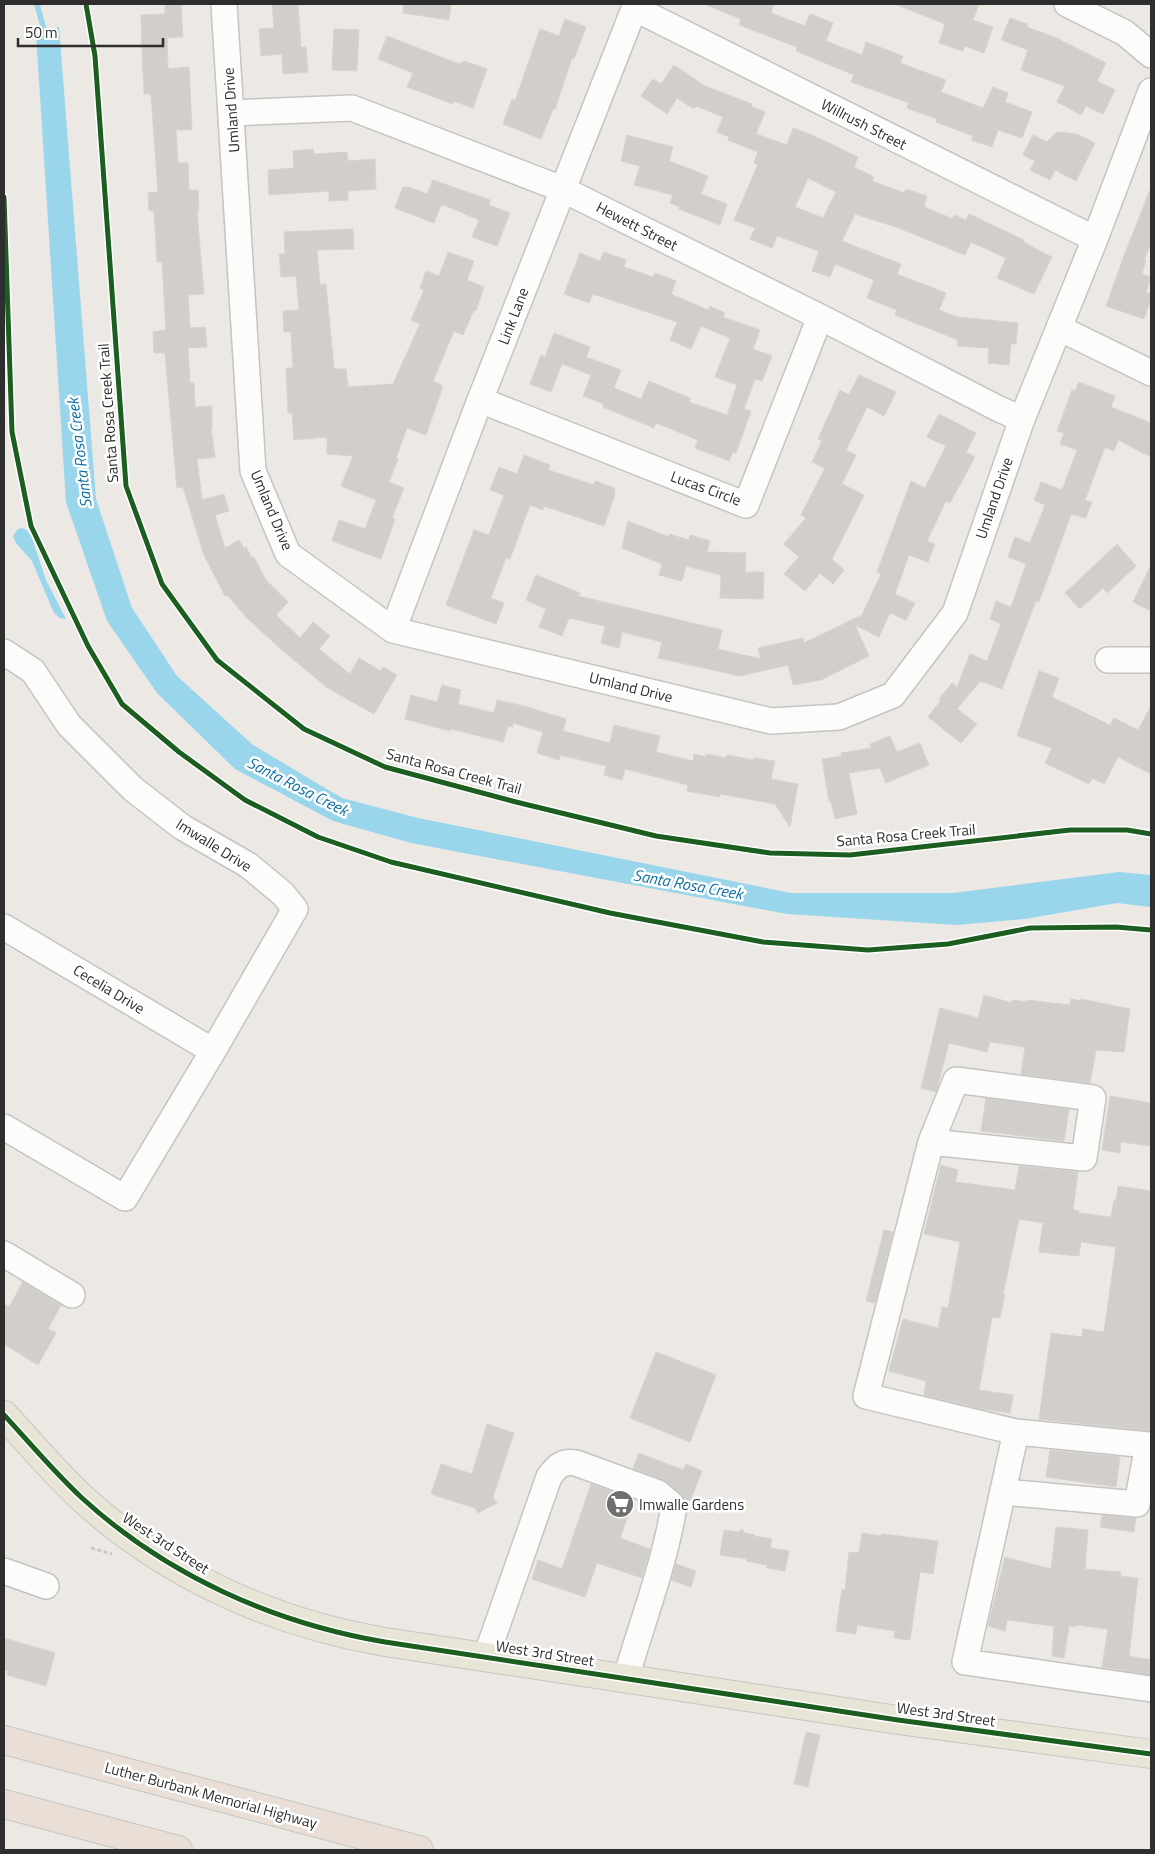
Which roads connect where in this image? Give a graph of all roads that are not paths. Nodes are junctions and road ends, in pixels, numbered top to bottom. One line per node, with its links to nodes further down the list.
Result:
1 (224, 4): 6 (street, Umland Drive)
2 (1067, 4): 4 (street)
3 (635, 6): 7 (street, Link Lane); 8 (street, Willrush Street)
4 (1151, 55)
5 (1151, 90): 8 (street, Umland Drive)
6 (231, 113): 7 (street, Hewett Street); 14 (street, Umland Drive)
7 (562, 189): 9 (street, Hewett Street); 12 (street, Link Lane)
8 (1095, 239): 10 (street, Umland Drive)
9 (820, 317): 12 (street, Lucas Circle); 13 (street, Hewett Street)
10 (1059, 328): 11 (street); 13 (street, Umland Drive)
11 (1151, 373)
12 (480, 400): 14 (street, Link Lane)
13 (1022, 419): 14 (street, Umland Drive)
14 (393, 630)
15 (4, 652): 19 (street, Imwalle Drive)
16 (1108, 660): 17 (street)
17 (1151, 660)
18 (4, 927): 19 (street, Cecelia Drive)
19 (213, 1051): 20 (street, Imwalle Drive)
20 (5, 1130)
21 (931, 1142): 21 (street); 25 (street)
22 (4, 1254): 23 (street)
23 (72, 1295)
24 (4, 1415): 29 (main road, West 3rd Street)
25 (1016, 1432): 26 (street); 26 (street)
26 (1003, 1492): 31 (street)
27 (4, 1571): 28 (street)
28 (46, 1586)
29 (486, 1657): 30 (main road, West 3rd Street); 30 (street)
30 (626, 1678): 33 (main road, West 3rd Street)
31 (1151, 1689)
32 (4, 1740): 36 (highway, Luther Burbank Memorial Highway)
33 (1151, 1754)
34 (4, 1804): 35 (highway)
35 (178, 1850)
36 (418, 1850)

